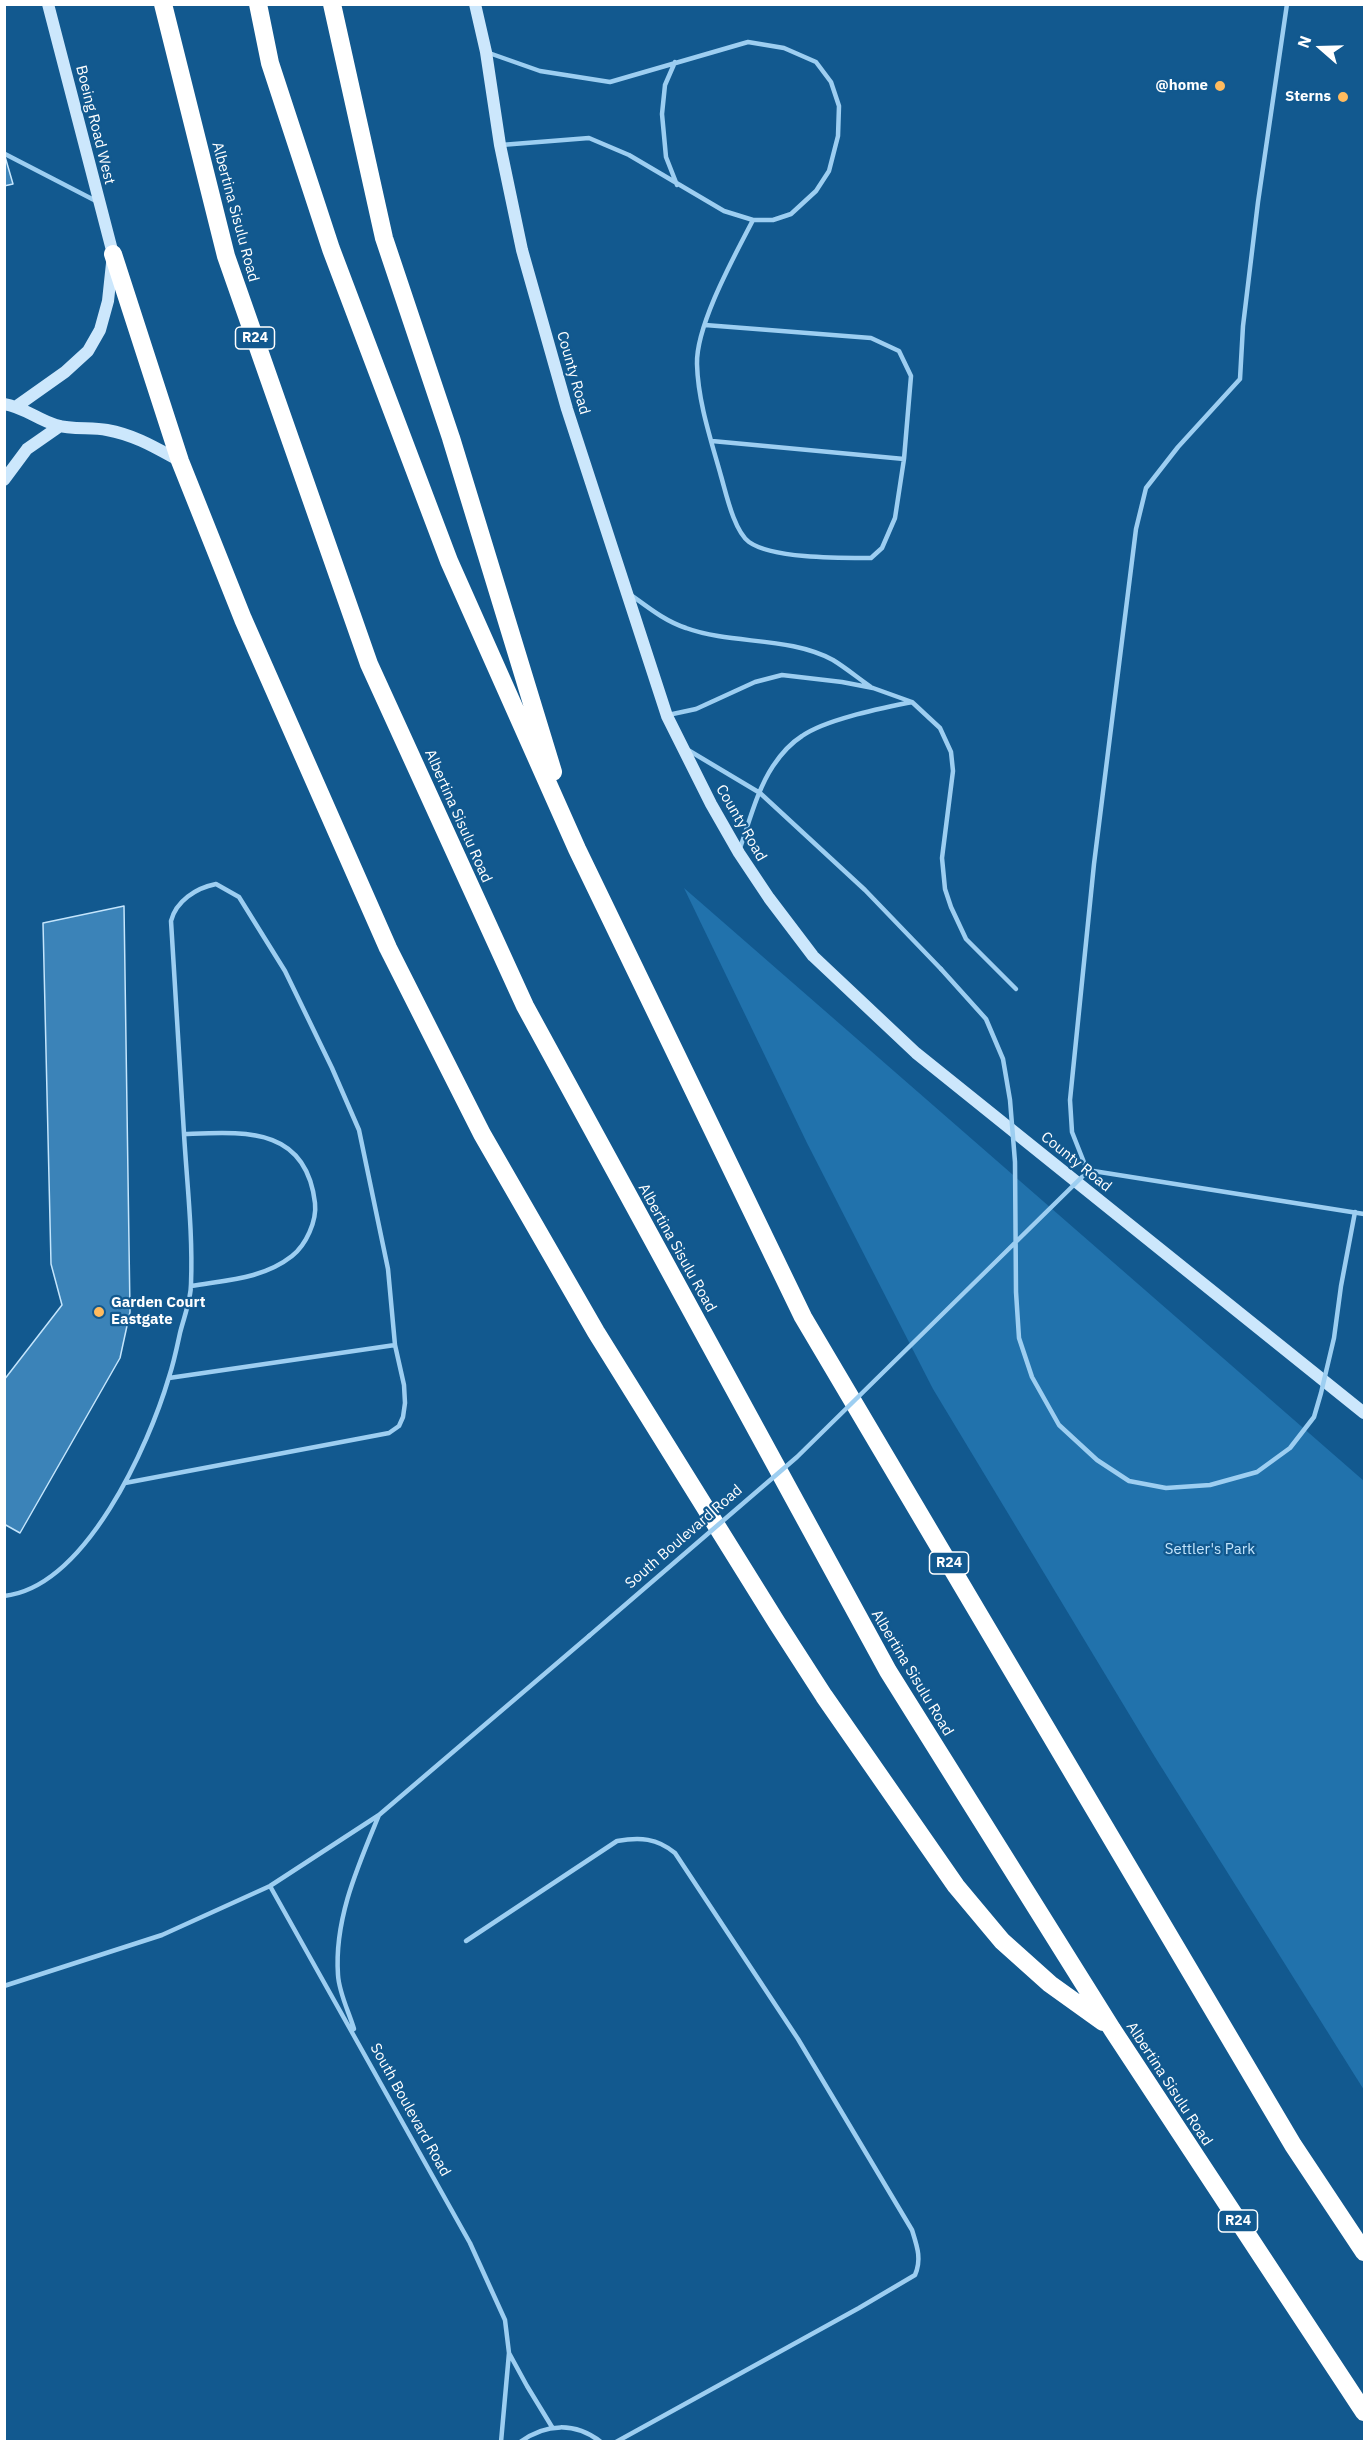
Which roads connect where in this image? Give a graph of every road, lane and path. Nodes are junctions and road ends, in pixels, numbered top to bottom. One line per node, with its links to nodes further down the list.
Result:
1 (48, 4): 12 (street, Boeing Road West)
2 (163, 4): 45 (highway, Albertina Sisulu Road / R24)
3 (258, 4): 28 (highway, R24)
4 (332, 4): 28 (highway)
5 (475, 4): 7 (street, County Road)
6 (1287, 4): 32 (lane)
7 (486, 52): 8 (lane); 9 (street, County Road)
8 (675, 62): 11 (lane); 13 (lane)
9 (500, 145): 11 (lane); 22 (street, County Road)
10 (5, 154): 12 (lane)
11 (677, 185): 13 (lane)
12 (99, 202): 14 (street, Boeing Road West)
13 (753, 220): 15 (lane)
14 (113, 254): 16 (street); 20 (highway)
15 (705, 325): 18 (lane); 19 (lane)
16 (11, 405): 17 (street)
17 (60, 426): 20 (street); 21 (street)
18 (711, 441): 19 (lane); 19 (lane)
19 (904, 459)
20 (180, 461): 45 (highway)
21 (4, 480)
22 (626, 591): 23 (lane); 25 (street, County Road)
23 (873, 688): 24 (lane); 25 (lane)
24 (912, 702): 27 (lane); 30 (lane)
25 (667, 716): 26 (street, County Road)
26 (681, 746): 27 (lane); 29 (street, County Road)
27 (760, 793): 29 (lane); 33 (lane, bridge)
28 (577, 849): 47 (highway, R24)
29 (739, 853): 38 (street, County Road)
30 (1016, 989)
31 (184, 1134): 35 (lane); 35 (lane); 36 (lane)
32 (1086, 1172): 33 (lane); 41 (lane, South Boulevard Road, bridge)
33 (1354, 1212): 34 (lane)
34 (1365, 1214)
35 (191, 1286): 37 (lane)
36 (395, 1345): 37 (lane); 39 (lane)
37 (169, 1378): 39 (lane)
38 (1365, 1413)
39 (126, 1483): 40 (lane)
40 (4, 1596)
41 (379, 1815): 42 (lane, South Boulevard Road); 46 (lane)
42 (270, 1886): 44 (lane, South Boulevard Road); 46 (lane, South Boulevard Road)
43 (466, 1941): 54 (lane)
44 (4, 1986)
45 (1112, 2029): 49 (highway, Albertina Sisulu Road / R24)
46 (357, 2038): 48 (lane, South Boulevard Road)
47 (1365, 2252)
48 (509, 2353): 50 (lane, South Boulevard Road); 51 (lane, South Boulevard Road)
49 (1365, 2412)
50 (552, 2427): 52 (lane); 53 (lane)
51 (501, 2442)
52 (520, 2442)
53 (601, 2442)
54 (616, 2442)

